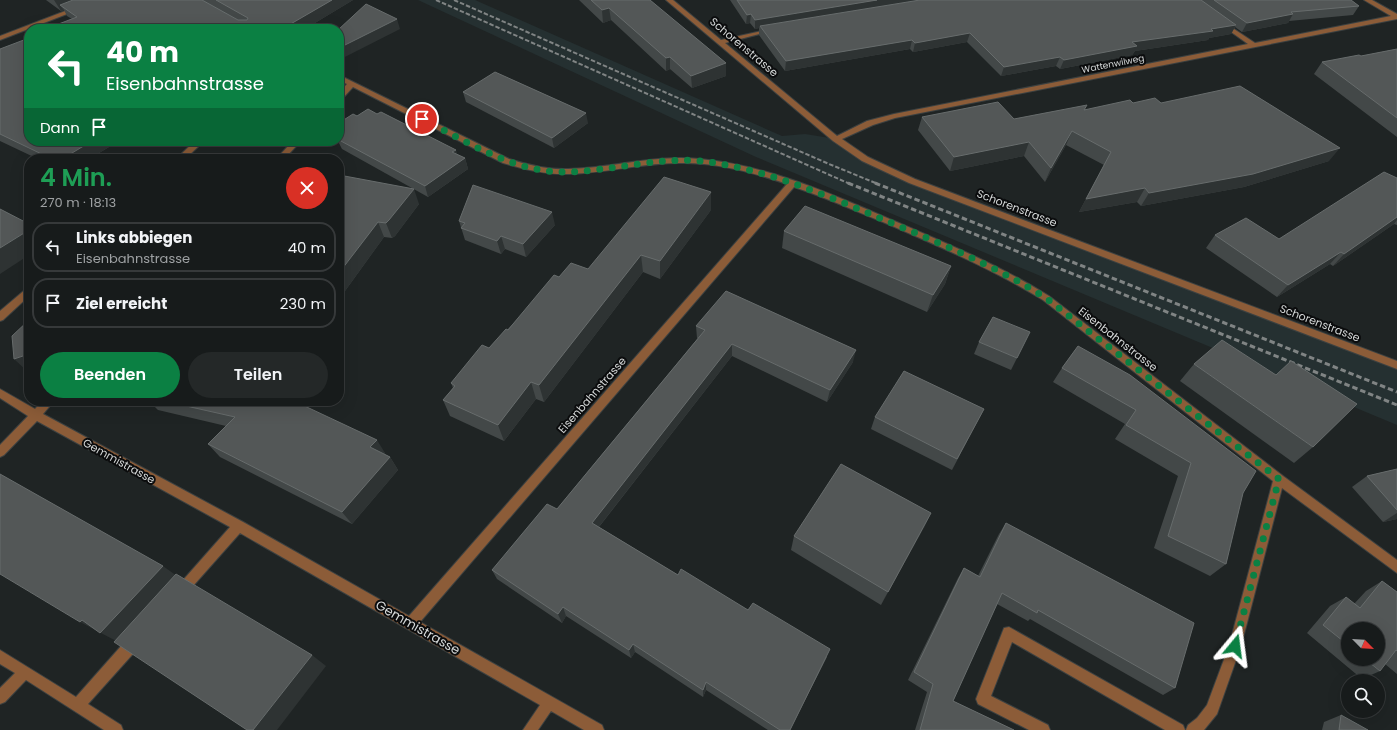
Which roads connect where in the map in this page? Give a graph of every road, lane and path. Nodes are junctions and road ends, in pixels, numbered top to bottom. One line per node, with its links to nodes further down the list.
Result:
1 (100, 0): 6 (street)
2 (670, 0): 10 (street, Schorenstrasse)
3 (1367, 0): 4 (street)
4 (1397, 17): 11 (street, Wattenwilweg)
5 (1215, 18): 11 (street)
6 (37, 24)
7 (782, 28): 10 (street)
8 (24, 29): 9 (street)
9 (0, 38)
10 (720, 42): 15 (street, Schorenstrasse)
11 (1253, 45): 15 (street, Wattenwilweg)
12 (344, 79): 13 (street, Eisenbahnstrasse)
13 (352, 83): 14 (street); 20 (street, Eisenbahnstrasse)
14 (344, 92)
15 (836, 139): 23 (street, Schorenstrasse)
16 (194, 146): 18 (street)
17 (292, 146): 19 (street)
18 (186, 154)
19 (285, 154)
20 (792, 184): 28 (street, Eisenbahnstrasse); 32 (street, Eisenbahnstrasse)
21 (24, 295): 22 (street)
22 (0, 317)
23 (1397, 365)
24 (0, 393): 26 (street, Gemmistrasse)
25 (44, 406): 26 (street)
26 (36, 415): 27 (street); 29 (street, Gemmistrasse)
27 (0, 452)
28 (1279, 479): 30 (street, Eisenbahnstrasse); 44 (street)
29 (239, 526): 31 (street); 32 (street, Gemmistrasse)
30 (1397, 567)
31 (171, 601)
32 (411, 623): 37 (street, Gemmistrasse)
33 (145, 630): 38 (street)
34 (0, 656): 35 (street)
35 (24, 672): 36 (street); 38 (street)
36 (0, 697)
37 (549, 703): 40 (street); 41 (street, Gemmistrasse)
38 (78, 705): 39 (street)
39 (116, 730)
40 (530, 730)
41 (597, 730)
42 (1043, 730): 43 (street)
43 (1178, 730)
44 (1193, 730)

